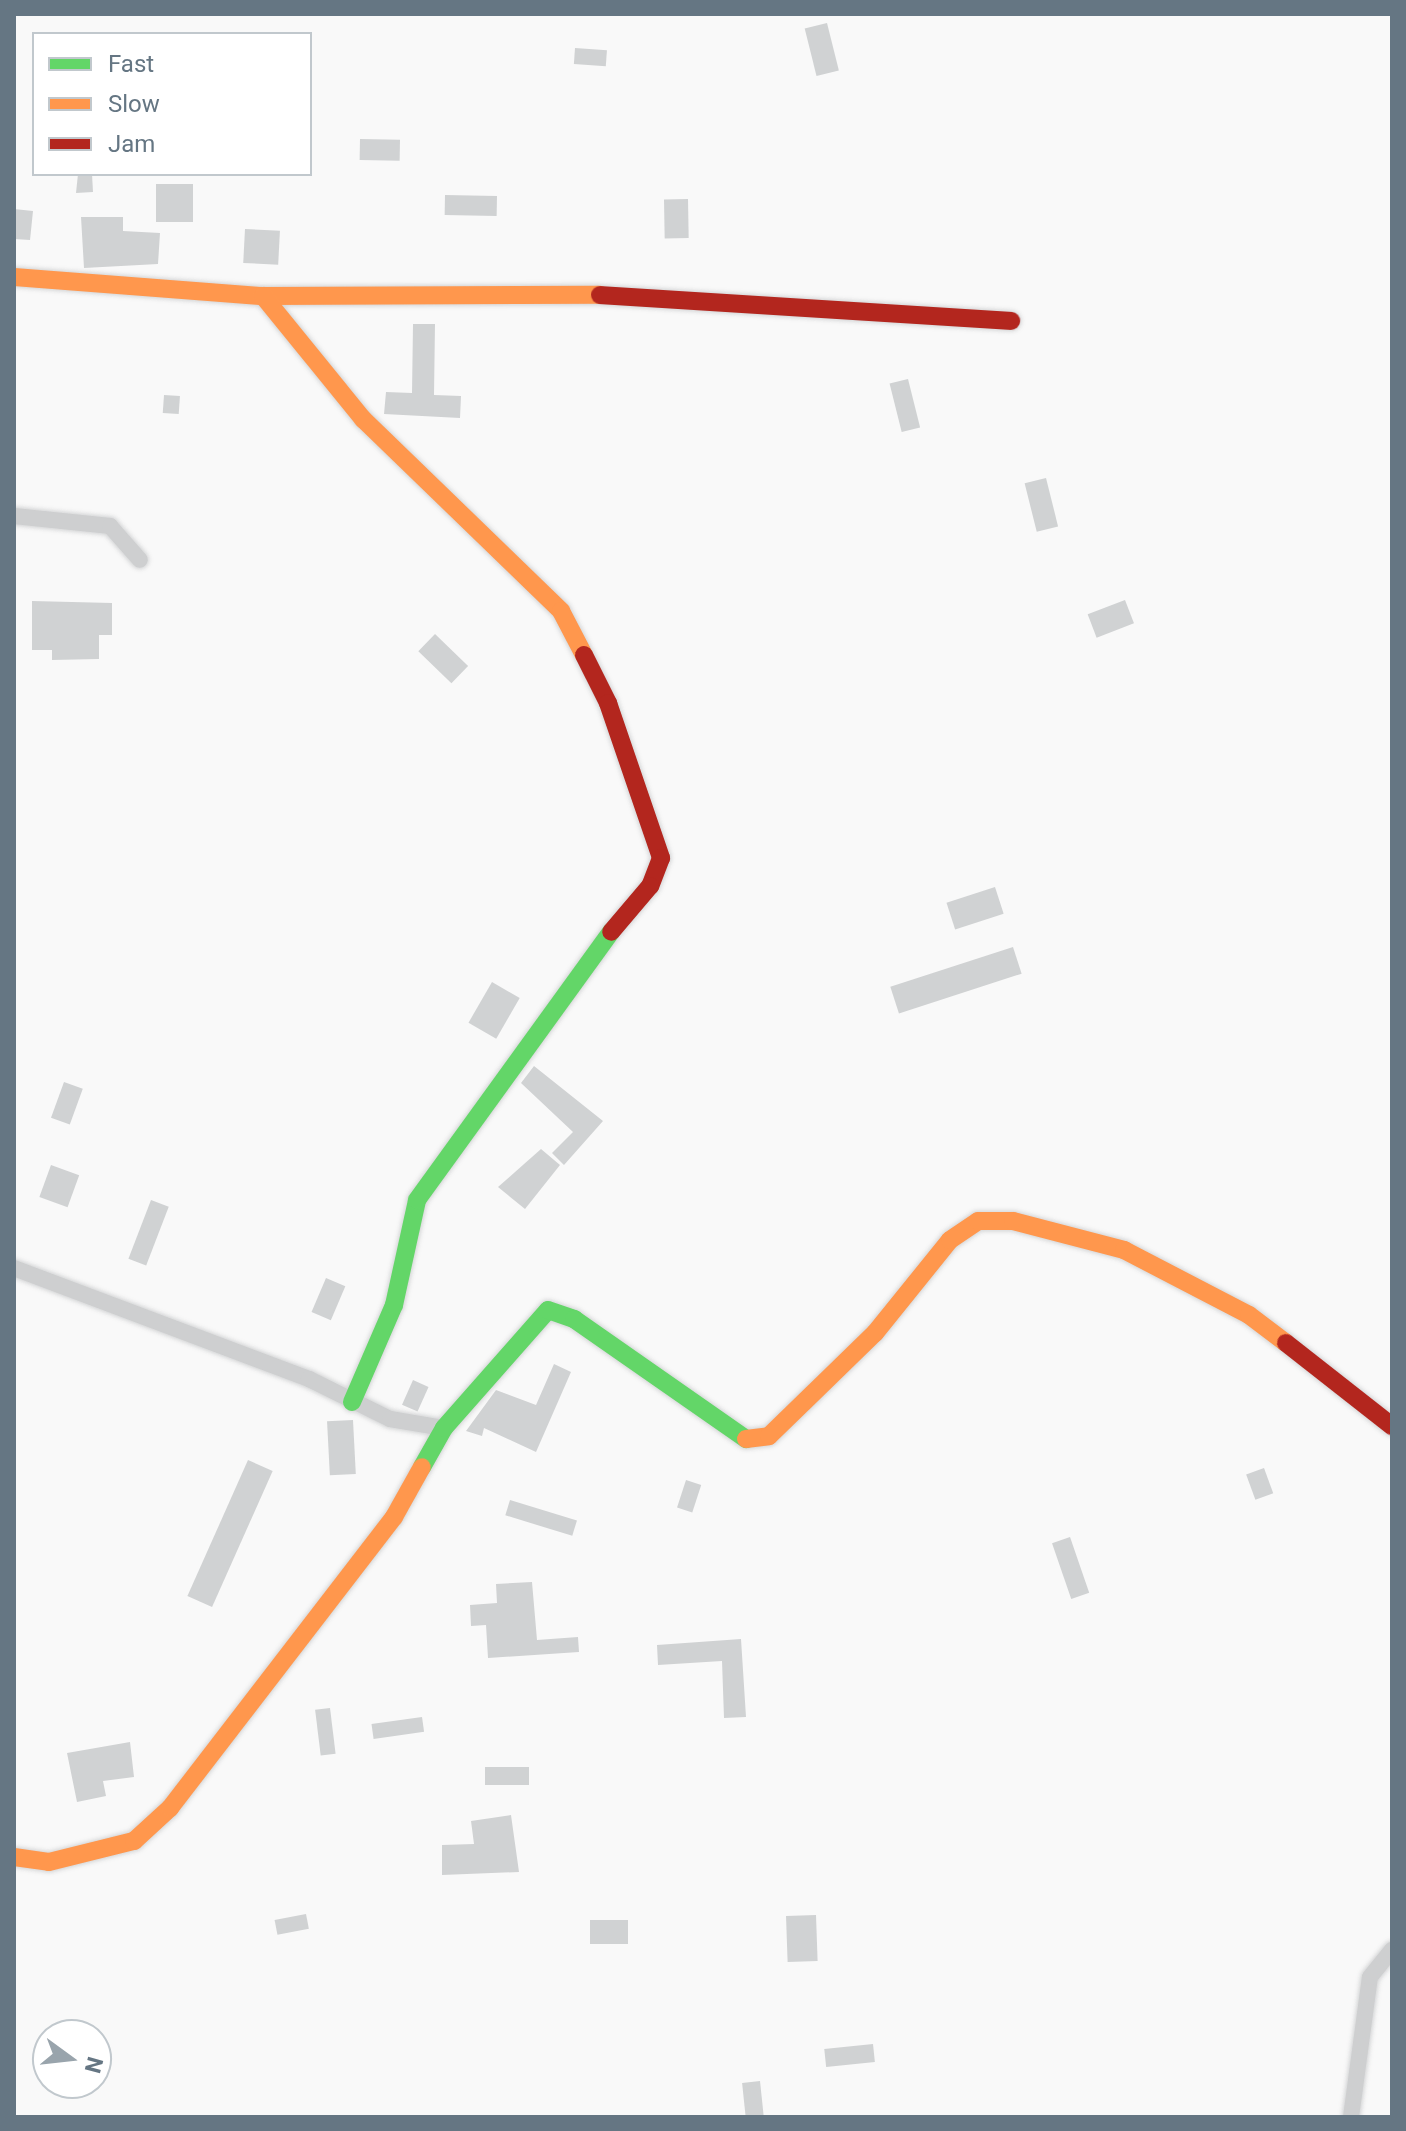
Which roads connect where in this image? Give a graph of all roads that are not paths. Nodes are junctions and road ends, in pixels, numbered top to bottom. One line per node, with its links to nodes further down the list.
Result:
1 (14, 277): 2 (street)
2 (263, 296): 3 (street); 7 (street)
3 (1011, 321)
4 (14, 516): 5 (street)
5 (140, 560)
6 (14, 1268): 7 (street)
7 (352, 1402): 9 (street)
8 (1392, 1426): 9 (street)
9 (444, 1428): 10 (street)
10 (14, 1857)
11 (1392, 1950): 12 (street)
12 (1351, 2117)

